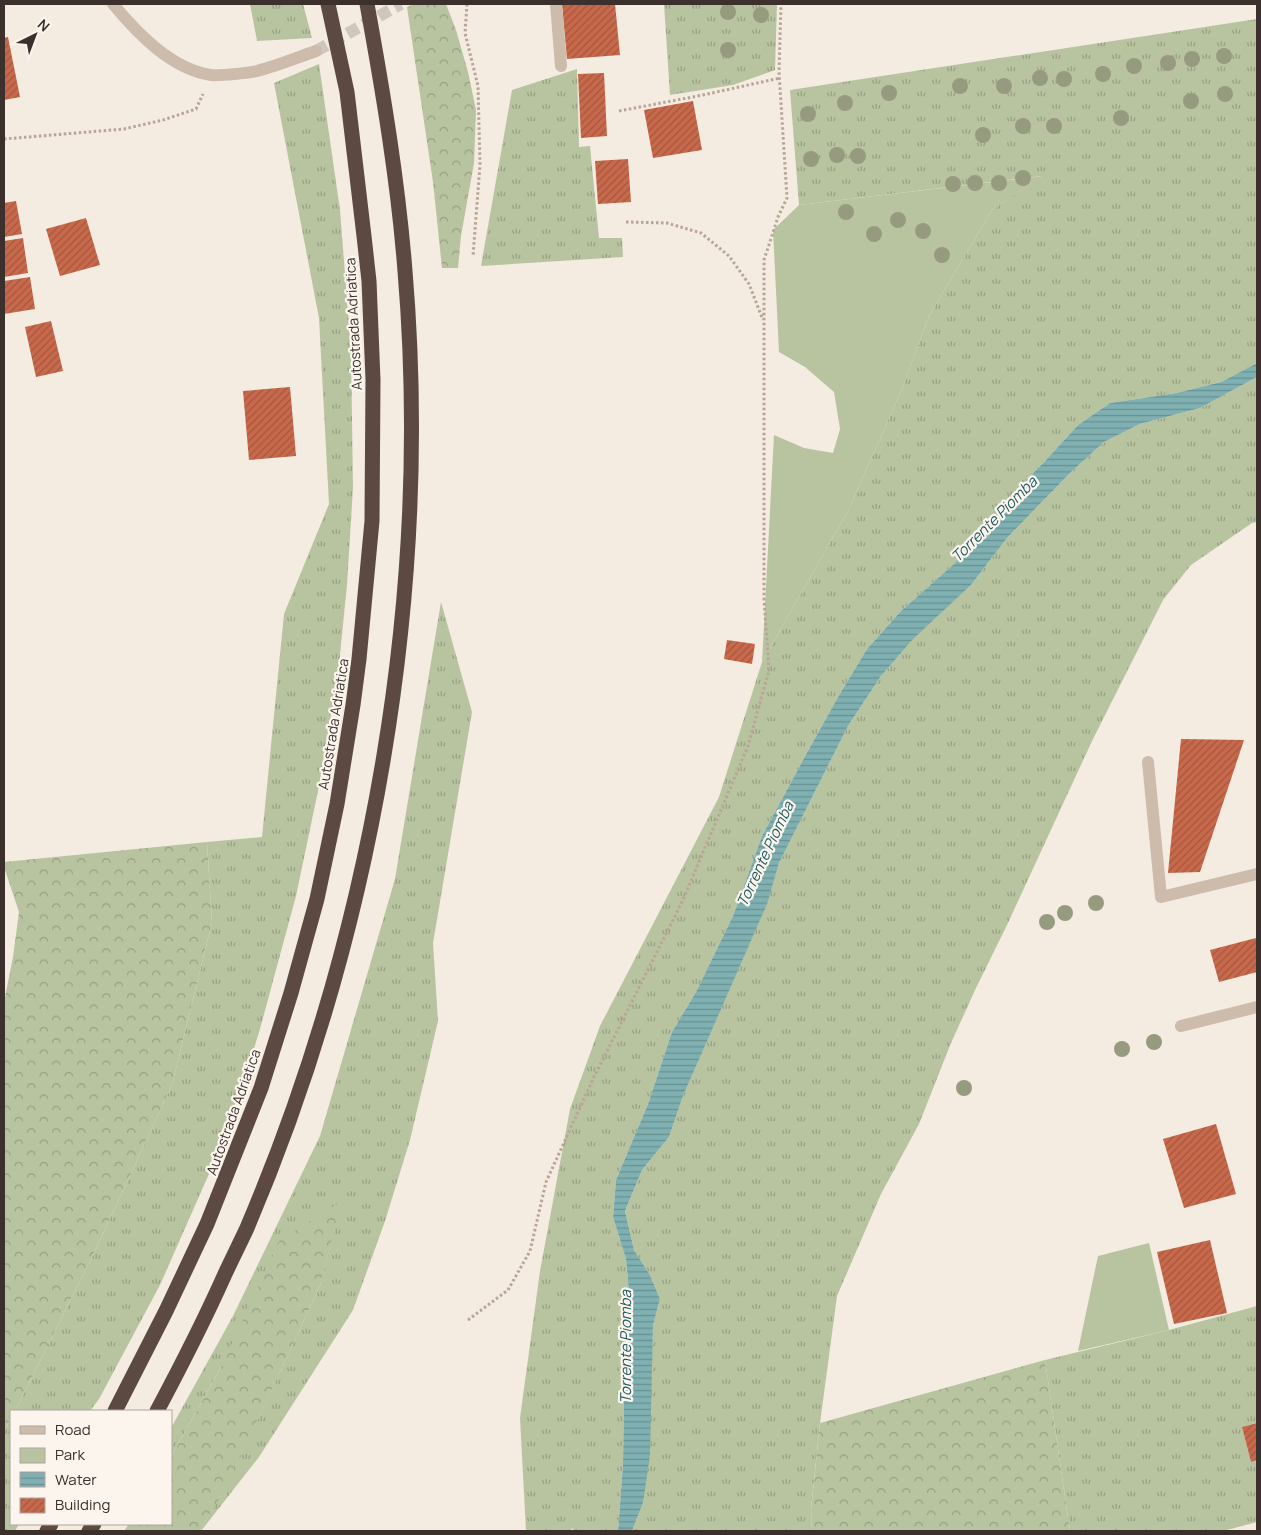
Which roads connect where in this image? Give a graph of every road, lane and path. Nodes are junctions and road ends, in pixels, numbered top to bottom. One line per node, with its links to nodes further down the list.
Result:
1 (113, 4): 9 (street)
2 (328, 4): 21 (highway, Autostrada Adriatica)
3 (366, 4): 22 (highway)
4 (467, 4): 14 (path)
5 (556, 4): 8 (street)
6 (781, 4): 10 (path)
7 (316, 51): 9 (street)
8 (561, 66)
9 (212, 75): 12 (path)
10 (780, 78): 11 (path); 15 (path)
11 (619, 111)
12 (4, 139)
13 (626, 222): 15 (path)
14 (473, 256)
15 (764, 323): 20 (path)
16 (1148, 762): 17 (street)
17 (1257, 874)
18 (1257, 1007): 19 (street)
19 (1182, 1026)
20 (468, 1320)
21 (116, 1410)
22 (158, 1410)

